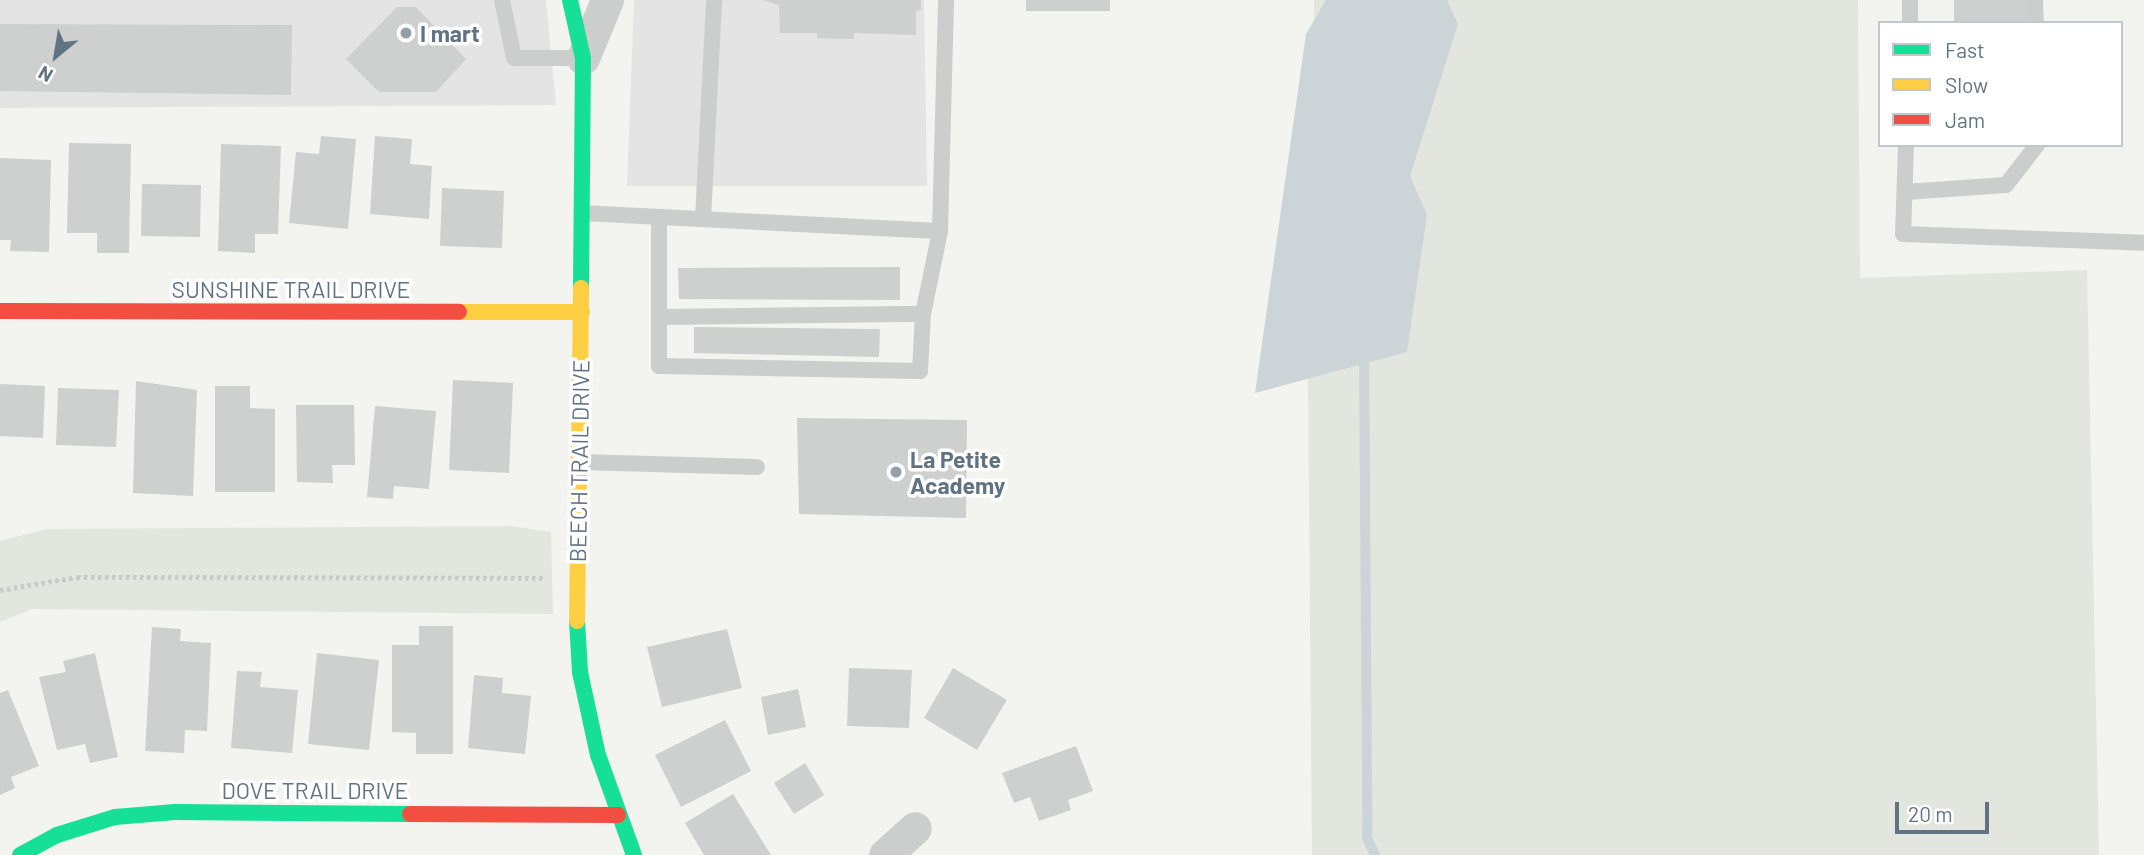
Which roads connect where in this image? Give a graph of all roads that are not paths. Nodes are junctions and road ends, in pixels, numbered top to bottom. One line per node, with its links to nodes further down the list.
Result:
1 (502, 0): 10 (lane)
2 (570, 0): 10 (street, BEECH TRAIL DRIVE)
3 (607, 0): 10 (street, BEECH TRAIL DRIVE)
4 (714, 0): 16 (lane)
5 (946, 0): 17 (lane)
6 (1910, 0): 8 (lane)
7 (2035, 0): 9 (lane)
8 (1910, 21)
9 (2036, 21)
10 (583, 58): 14 (street, BEECH TRAIL DRIVE)
11 (1906, 147): 13 (lane)
12 (2034, 147): 13 (lane)
13 (1905, 192): 18 (lane)
14 (582, 213): 15 (lane); 20 (street, BEECH TRAIL DRIVE)
15 (659, 217): 16 (lane); 22 (lane)
16 (703, 219): 17 (lane)
17 (940, 231): 21 (lane)
18 (2144, 243)
19 (0, 311): 20 (street, SUNSHINE TRAIL DRIVE)
20 (582, 312): 23 (street, BEECH TRAIL DRIVE)
21 (923, 314): 22 (lane); 22 (lane)
22 (659, 317)
23 (580, 462): 24 (lane); 25 (street, BEECH TRAIL DRIVE)
24 (757, 467)
25 (618, 815): 27 (street, DOVE TRAIL DRIVE); 28 (street, BEECH TRAIL DRIVE)
26 (915, 828): 29 (street)
27 (20, 855)
28 (634, 855)
29 (885, 855)

